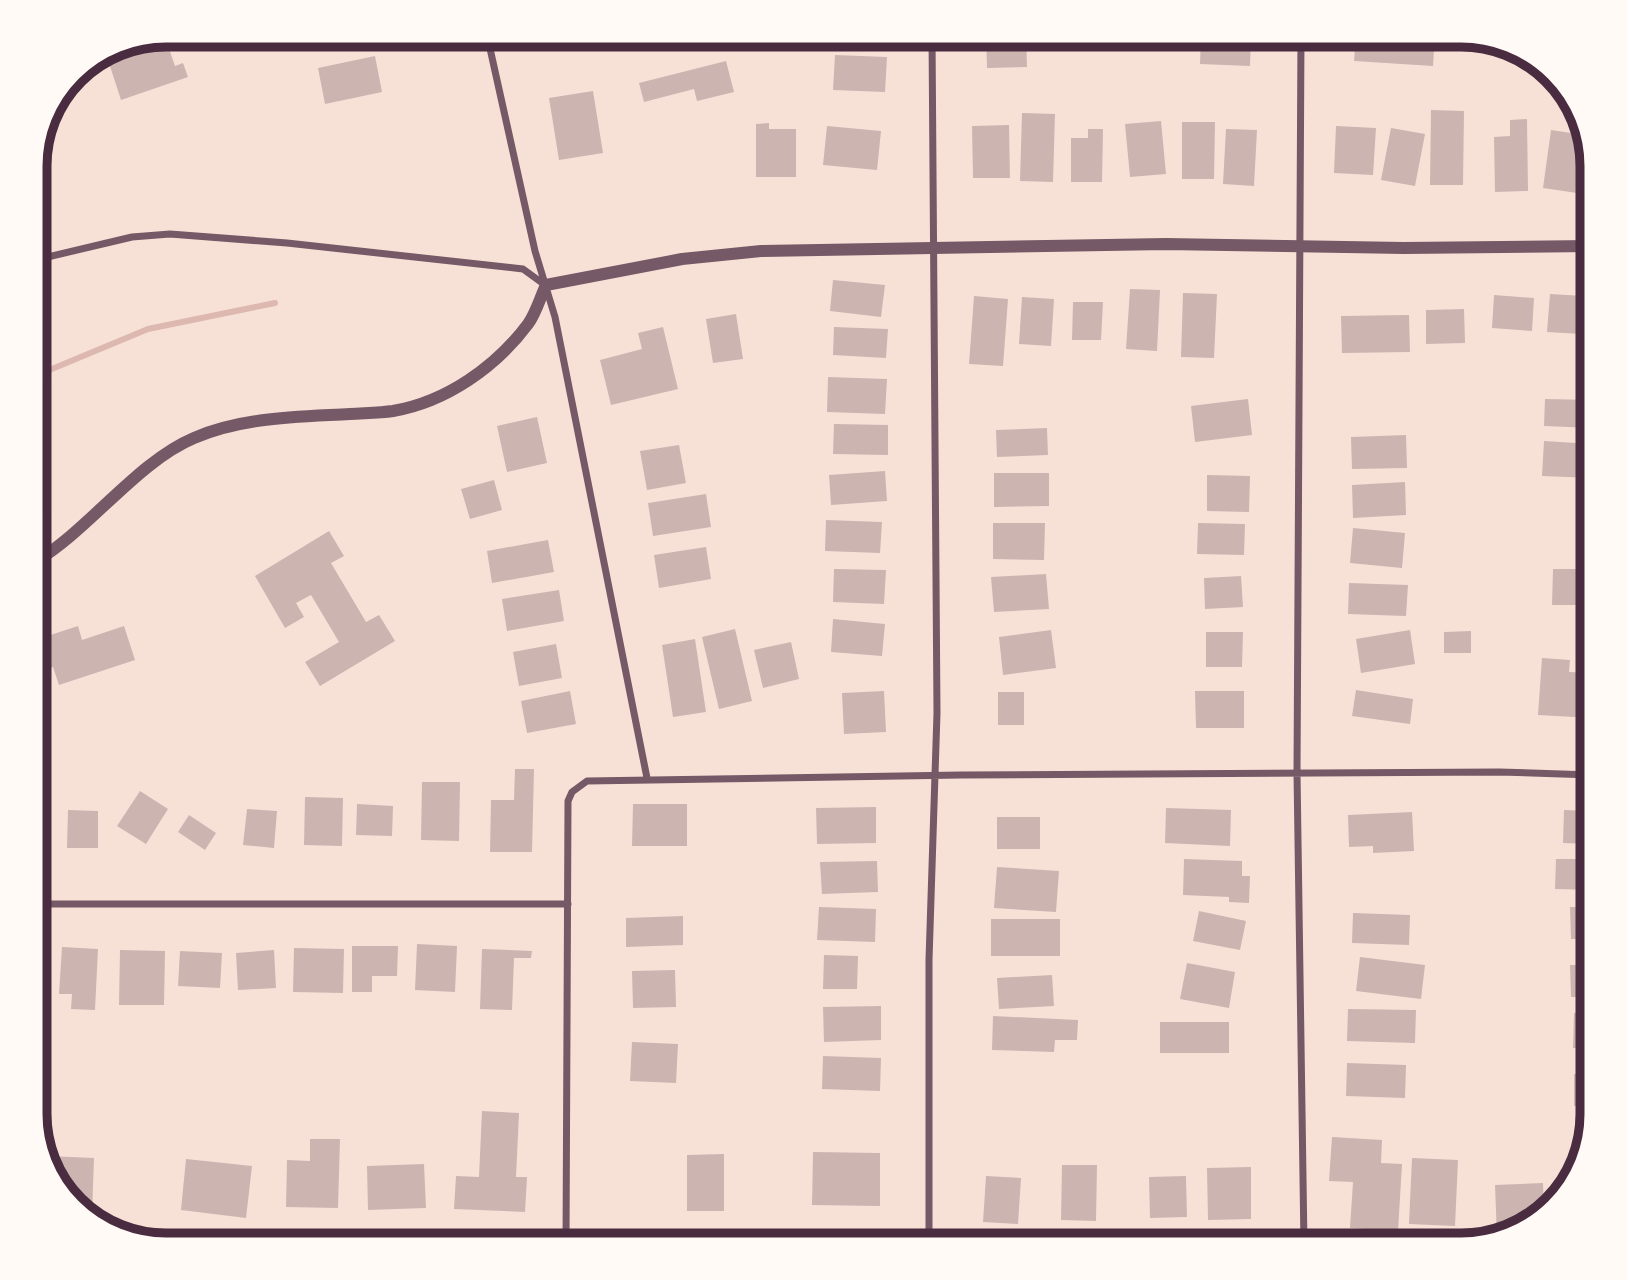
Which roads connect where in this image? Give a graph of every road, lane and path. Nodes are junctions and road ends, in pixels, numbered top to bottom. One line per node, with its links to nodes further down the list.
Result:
1 (490, 47): 8 (street)
2 (932, 47): 6 (street)
3 (1301, 47): 5 (street)
4 (1580, 246): 5 (street)
5 (1300, 247): 6 (street); 10 (street)
6 (934, 248): 8 (street); 11 (street)
7 (48, 257): 8 (street)
8 (546, 285): 9 (street); 13 (street)
9 (48, 553)
10 (1297, 774): 11 (street); 12 (street); 18 (street)
11 (935, 775): 13 (street); 17 (street)
12 (1580, 775)
13 (647, 778): 15 (street)
14 (48, 904): 15 (street)
15 (568, 904): 16 (street)
16 (566, 1233)
17 (929, 1233)
18 (1304, 1233)

